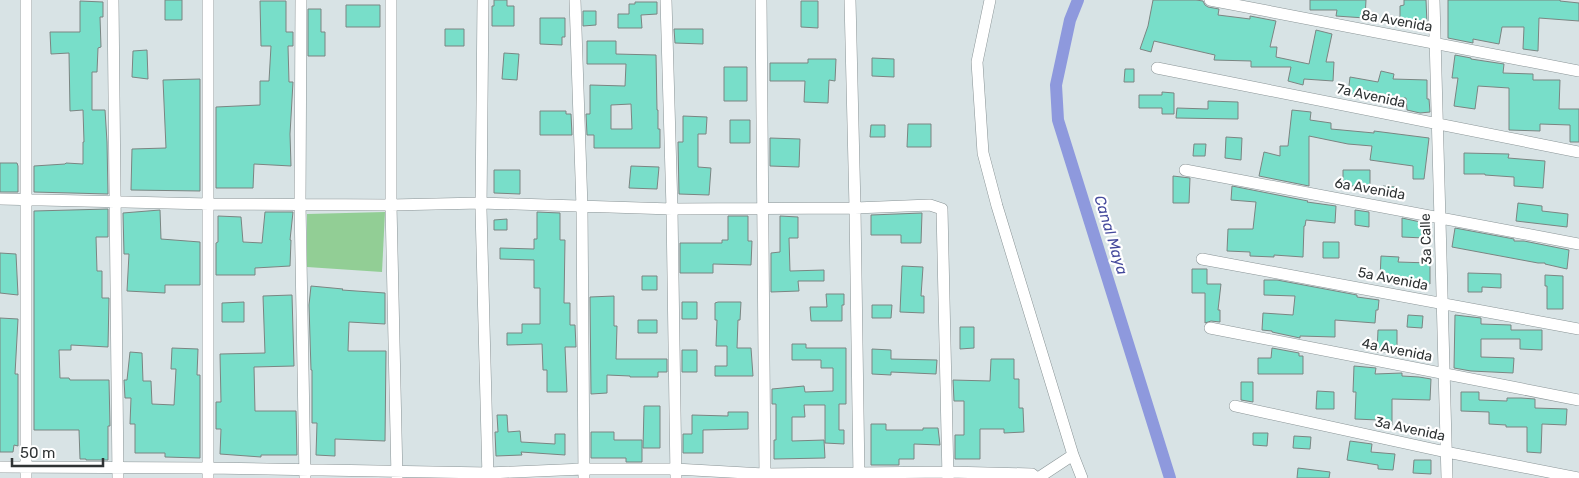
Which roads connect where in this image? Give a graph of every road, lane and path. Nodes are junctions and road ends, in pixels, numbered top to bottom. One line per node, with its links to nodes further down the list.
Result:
1 (26, 0): 21 (street)
2 (113, 0): 22 (street)
3 (208, 0): 24 (street)
4 (301, 0): 25 (street)
5 (391, 0): 26 (street)
6 (483, 0): 23 (street)
7 (575, 0): 27 (street)
8 (666, 0): 29 (street)
9 (761, 0): 30 (street)
10 (850, 0): 28 (street)
11 (990, 0): 41 (street)
12 (1210, 0): 14 (street, 8a Avenida)
13 (1434, 0): 14 (street, 3a Calle)
14 (1435, 43): 16 (street, 8a Avenida); 17 (street, 3a Calle)
15 (1157, 68): 17 (street, 7a Avenida)
16 (1579, 71)
17 (1438, 125): 18 (street, 7a Avenida); 31 (street, 3a Calle)
18 (1579, 152)
19 (1185, 170): 31 (street, 6a Avenida)
20 (0, 199): 21 (street)
21 (26, 199): 22 (street); 43 (street)
22 (116, 202): 24 (street); 44 (street)
23 (481, 203): 26 (street); 27 (street); 51 (street)
24 (209, 204): 25 (street); 45 (street)
25 (300, 204): 26 (street); 47 (street)
26 (391, 205): 49 (street)
27 (582, 207): 29 (street); 46 (street)
28 (855, 208): 30 (street); 50 (street); 53 (street)
29 (672, 209): 30 (street); 48 (street)
30 (762, 209): 52 (street)
31 (1440, 217): 32 (street, 6a Avenida); 34 (street, 3a Calle)
32 (1579, 244)
33 (1202, 259): 34 (street, 5a Avenida)
34 (1443, 304): 36 (street, 5a Avenida); 37 (street, 3a Calle)
35 (1210, 328): 37 (street, 4a Avenida)
36 (1579, 329)
37 (1445, 374): 38 (street, 4a Avenida); 40 (street, 3a Calle)
38 (1579, 400)
39 (1235, 406): 40 (street, 3a Avenida)
40 (1446, 452): 56 (street, 3a Calle); 57 (street, 3a Avenida)
41 (1073, 456): 54 (street); 55 (street)
42 (0, 467): 43 (street)
43 (26, 472): 44 (street)
44 (118, 473): 45 (street)
45 (208, 473): 47 (street)
46 (584, 473): 48 (street); 51 (street)
47 (305, 474): 49 (street)
48 (676, 474): 52 (street)
49 (397, 475): 51 (street)
50 (948, 475): 53 (street); 54 (street)
51 (488, 476)
52 (765, 476): 53 (street)
53 (858, 476)
54 (1037, 478)
55 (1082, 478)
56 (1447, 478)
57 (1579, 478)

